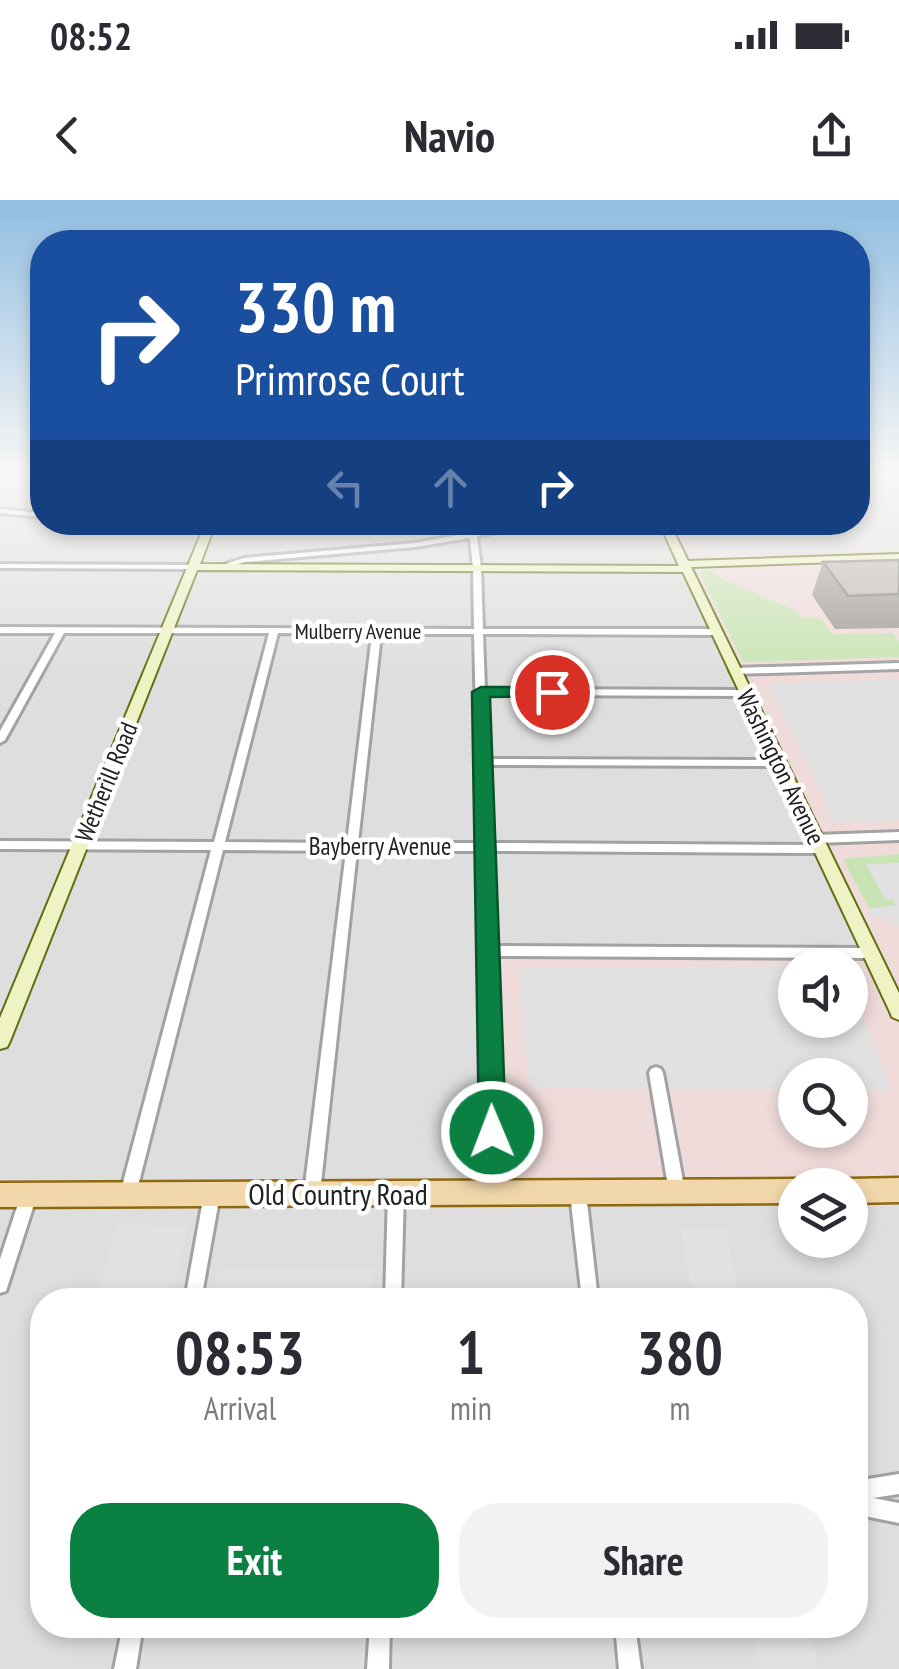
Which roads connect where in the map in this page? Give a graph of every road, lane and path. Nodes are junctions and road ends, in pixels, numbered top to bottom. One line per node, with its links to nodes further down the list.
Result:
1 (203, 542): 9 (street, Wetherill Road)
2 (408, 542): 5 (street)
3 (475, 542): 12 (street)
4 (673, 542): 8 (street, Washington Avenue)
5 (358, 551): 10 (street); 11 (street)
6 (899, 558): 8 (street)
7 (0, 566): 9 (street)
8 (685, 566): 12 (street); 19 (street, Washington Avenue)
9 (193, 567): 10 (street); 15 (street, Wetherill Road)
10 (220, 567): 11 (street)
11 (358, 568): 12 (street)
12 (477, 568): 18 (street)
13 (0, 630): 14 (street, Mulberry Avenue)
14 (61, 630): 15 (street, Mulberry Avenue); 24 (street)
15 (168, 630): 16 (street, Mulberry Avenue); 30 (street, Wetherill Road)
16 (274, 631): 17 (street, Mulberry Avenue); 31 (street)
17 (376, 631): 18 (street, Mulberry Avenue); 32 (street)
18 (479, 632): 19 (street, Mulberry Avenue); 22 (street)
19 (716, 632): 21 (street, Washington Avenue)
20 (899, 666): 21 (street)
21 (735, 671): 23 (street, Washington Avenue)
22 (481, 692): 23 (street); 25 (street)
23 (746, 693): 26 (street, Washington Avenue)
24 (0, 740)
25 (483, 762): 26 (street); 33 (street)
26 (779, 762): 29 (street, Washington Avenue)
27 (899, 836): 29 (street, Bayberry Avenue)
28 (0, 844): 30 (street, Bayberry Avenue)
29 (818, 844): 33 (street, Bayberry Avenue); 35 (street, Washington Avenue)
30 (80, 845): 31 (street, Bayberry Avenue); 37 (street, Wetherill Road)
31 (218, 846): 32 (street, Bayberry Avenue); 47 (street)
32 (352, 846): 33 (street, Bayberry Avenue); 45 (street)
33 (486, 847): 34 (street)
34 (488, 951): 35 (street); 42 (street)
35 (871, 953): 36 (street, Washington Avenue)
36 (899, 1012)
37 (0, 1041)
38 (656, 1073): 44 (street)
39 (899, 1190): 41 (main road)
40 (778, 1191): 44 (main road, Old Country Road)
41 (868, 1191)
42 (494, 1192): 43 (main road, Old Country Road); 46 (main road, Old Country Road)
43 (578, 1192): 44 (main road, Old Country Road); 54 (street)
44 (677, 1192)
45 (312, 1193): 46 (main road, Old Country Road); 48 (main road, Old Country Road)
46 (396, 1193): 53 (street)
47 (128, 1194): 48 (main road, Old Country Road); 50 (main road, Old Country Road)
48 (212, 1194): 52 (street)
49 (0, 1195): 50 (main road, Old Country Road)
50 (29, 1195): 51 (street)
51 (0, 1284)
52 (195, 1288)
53 (393, 1288)
54 (589, 1288)
55 (899, 1484): 56 (street)
56 (868, 1489)
57 (868, 1507): 58 (street)
58 (899, 1513)
59 (131, 1638): 62 (street)
60 (379, 1638): 63 (street)
61 (626, 1638): 64 (street)
62 (125, 1669)
63 (378, 1669)
64 (630, 1669)

